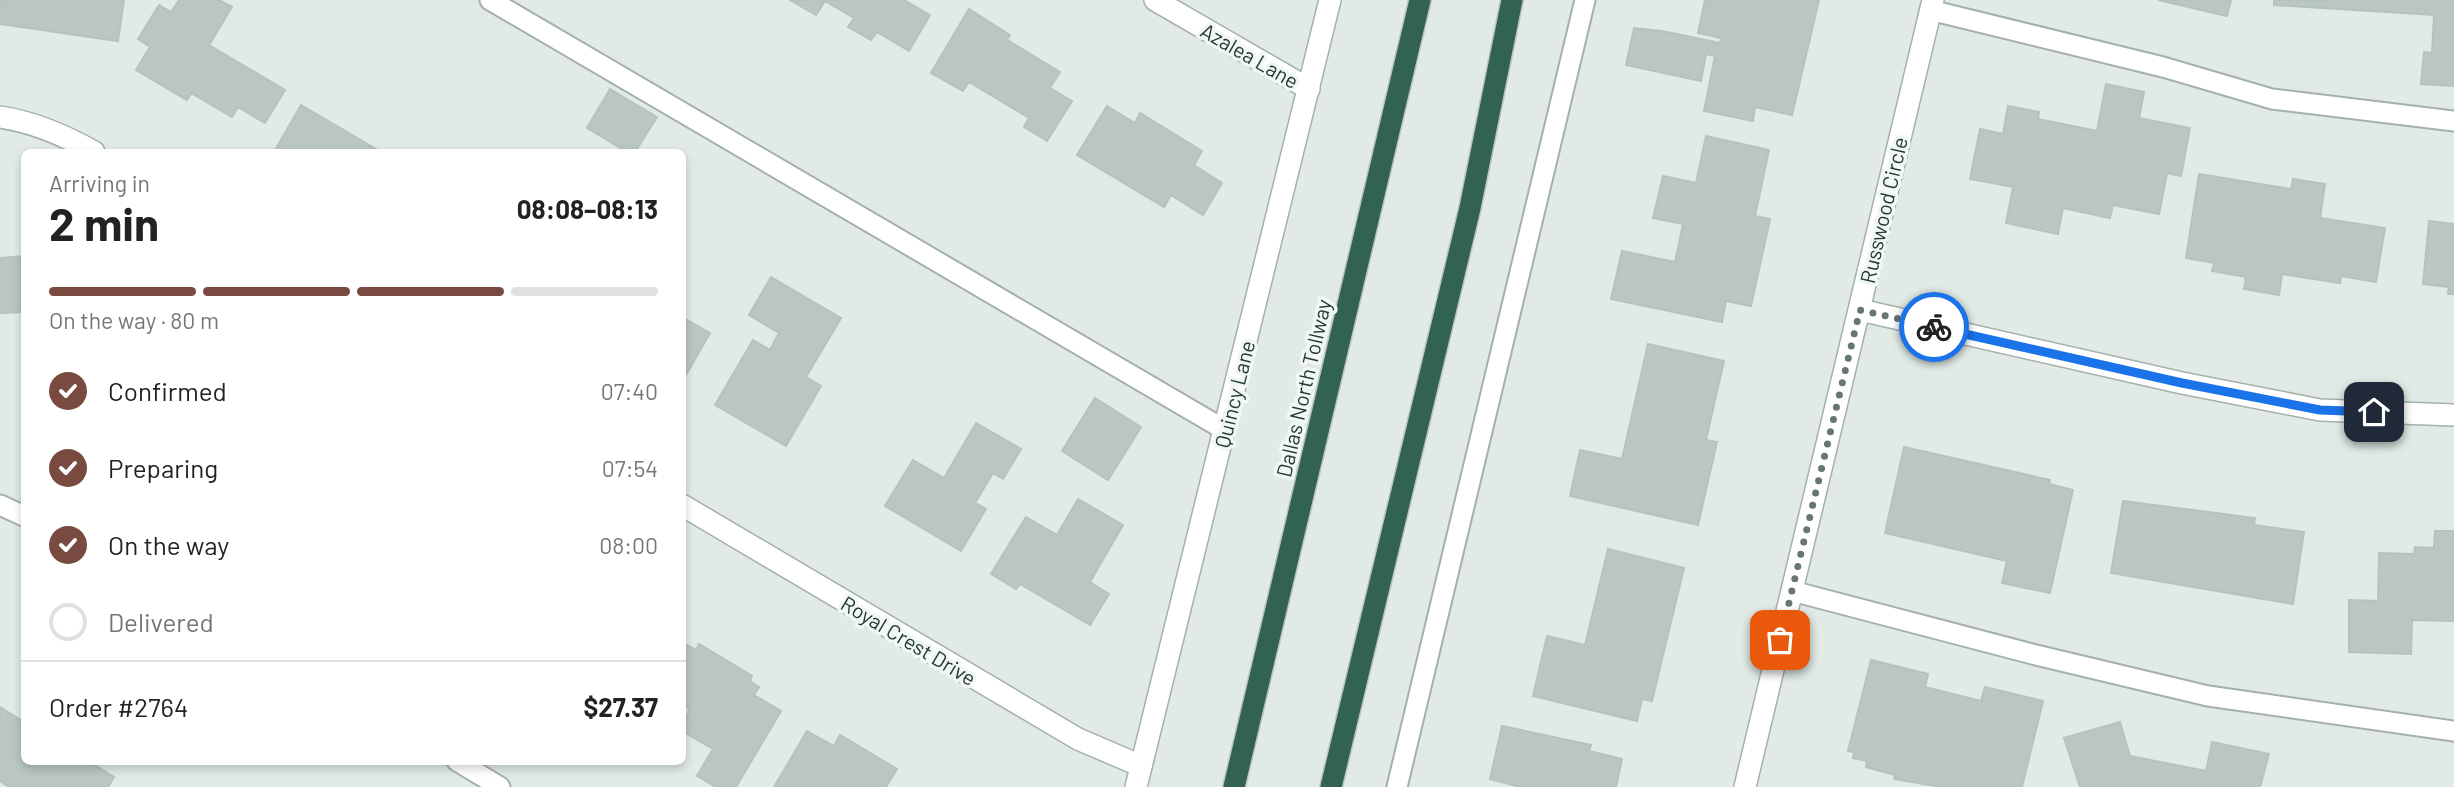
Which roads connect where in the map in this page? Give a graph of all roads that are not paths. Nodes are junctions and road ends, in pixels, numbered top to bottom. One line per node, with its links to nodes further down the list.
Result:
1 (490, 0): 14 (lane)
2 (1155, 0): 8 (street, Azalea Lane)
3 (1330, 0): 8 (street, Quincy Lane)
4 (1420, 0): 23 (highway, Dallas North Tollway)
5 (1511, 0): 24 (highway)
6 (1585, 0): 25 (lane)
7 (1931, 5): 10 (lane); 12 (street, Russwood Circle)
8 (1310, 89): 14 (street, Quincy Lane)
9 (0, 117): 11 (street)
10 (2454, 121)
11 (89, 149)
12 (1860, 310): 13 (street); 18 (street, Russwood Circle)
13 (2454, 415)
14 (1225, 430): 21 (street, Quincy Lane)
15 (0, 505): 17 (lane)
16 (686, 507): 21 (street, Royal Crest Drive)
17 (21, 515)
18 (1792, 591): 19 (lane); 26 (street, Russwood Circle)
19 (2454, 732)
20 (464, 765): 22 (lane)
21 (1139, 777)
22 (500, 787)
23 (1234, 787)
24 (1331, 787)
25 (1397, 787)
26 (1745, 787)

